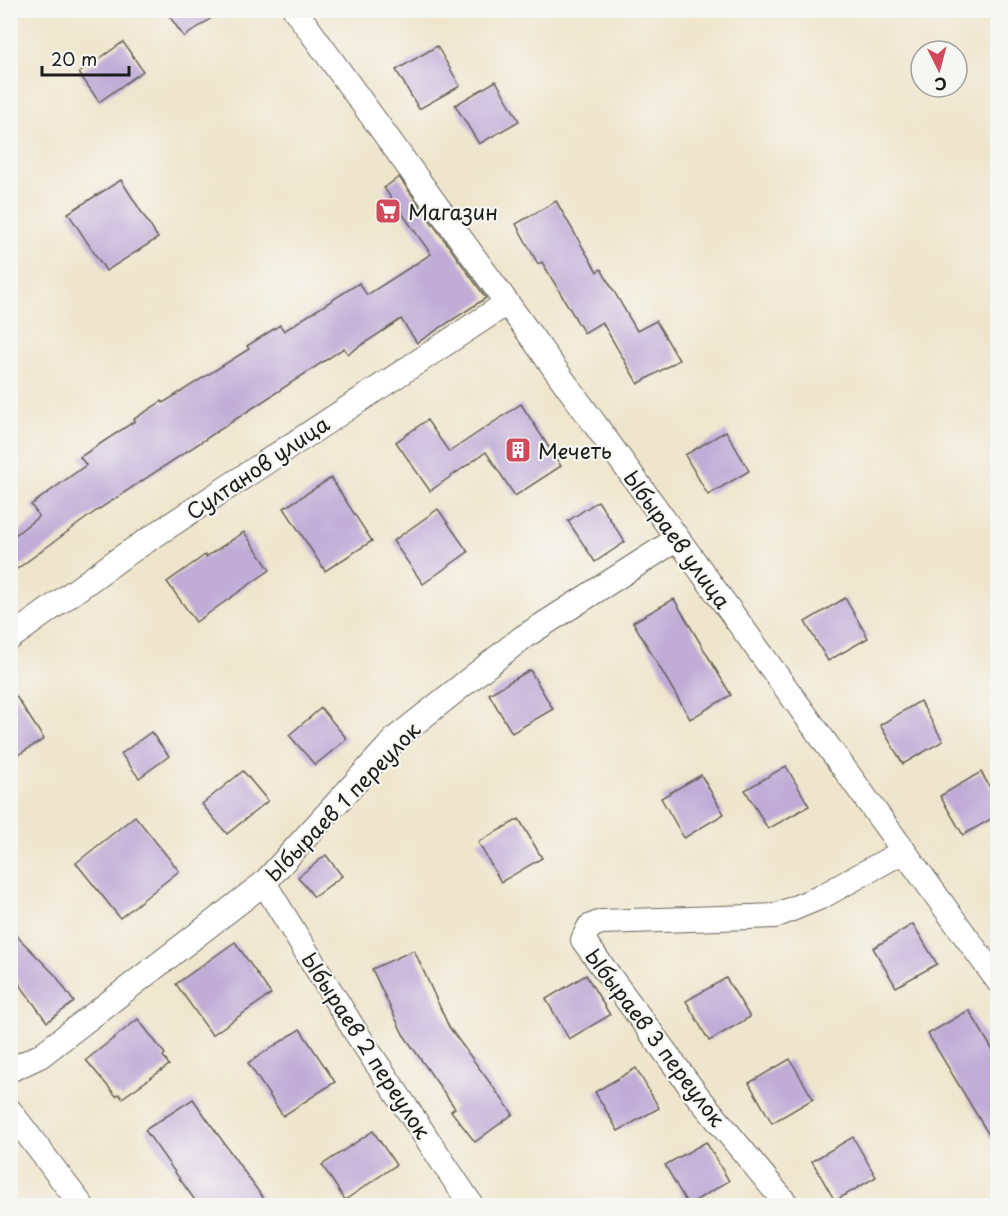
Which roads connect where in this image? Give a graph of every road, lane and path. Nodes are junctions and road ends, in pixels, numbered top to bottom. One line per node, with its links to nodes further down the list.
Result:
1 (295, 10): 2 (street, Ыбыраев улица)
2 (507, 303): 3 (street, Ыбыраев улица); 4 (street, Султанов улица)
3 (677, 539): 5 (street, Ыбыраев улица); 6 (street, Ыбыраев 1 переулок)
4 (10, 638)
5 (904, 852): 7 (street, Ыбыраев улица); 12 (street, Ыбыраев 3 переулок)
6 (264, 883): 8 (street, Ыбыраев 1 переулок); 11 (street, Ыбыраев 2 переулок)
7 (998, 981)
8 (10, 1070)
9 (10, 1111): 10 (street)
10 (82, 1206)
11 (472, 1206)
12 (788, 1206)

